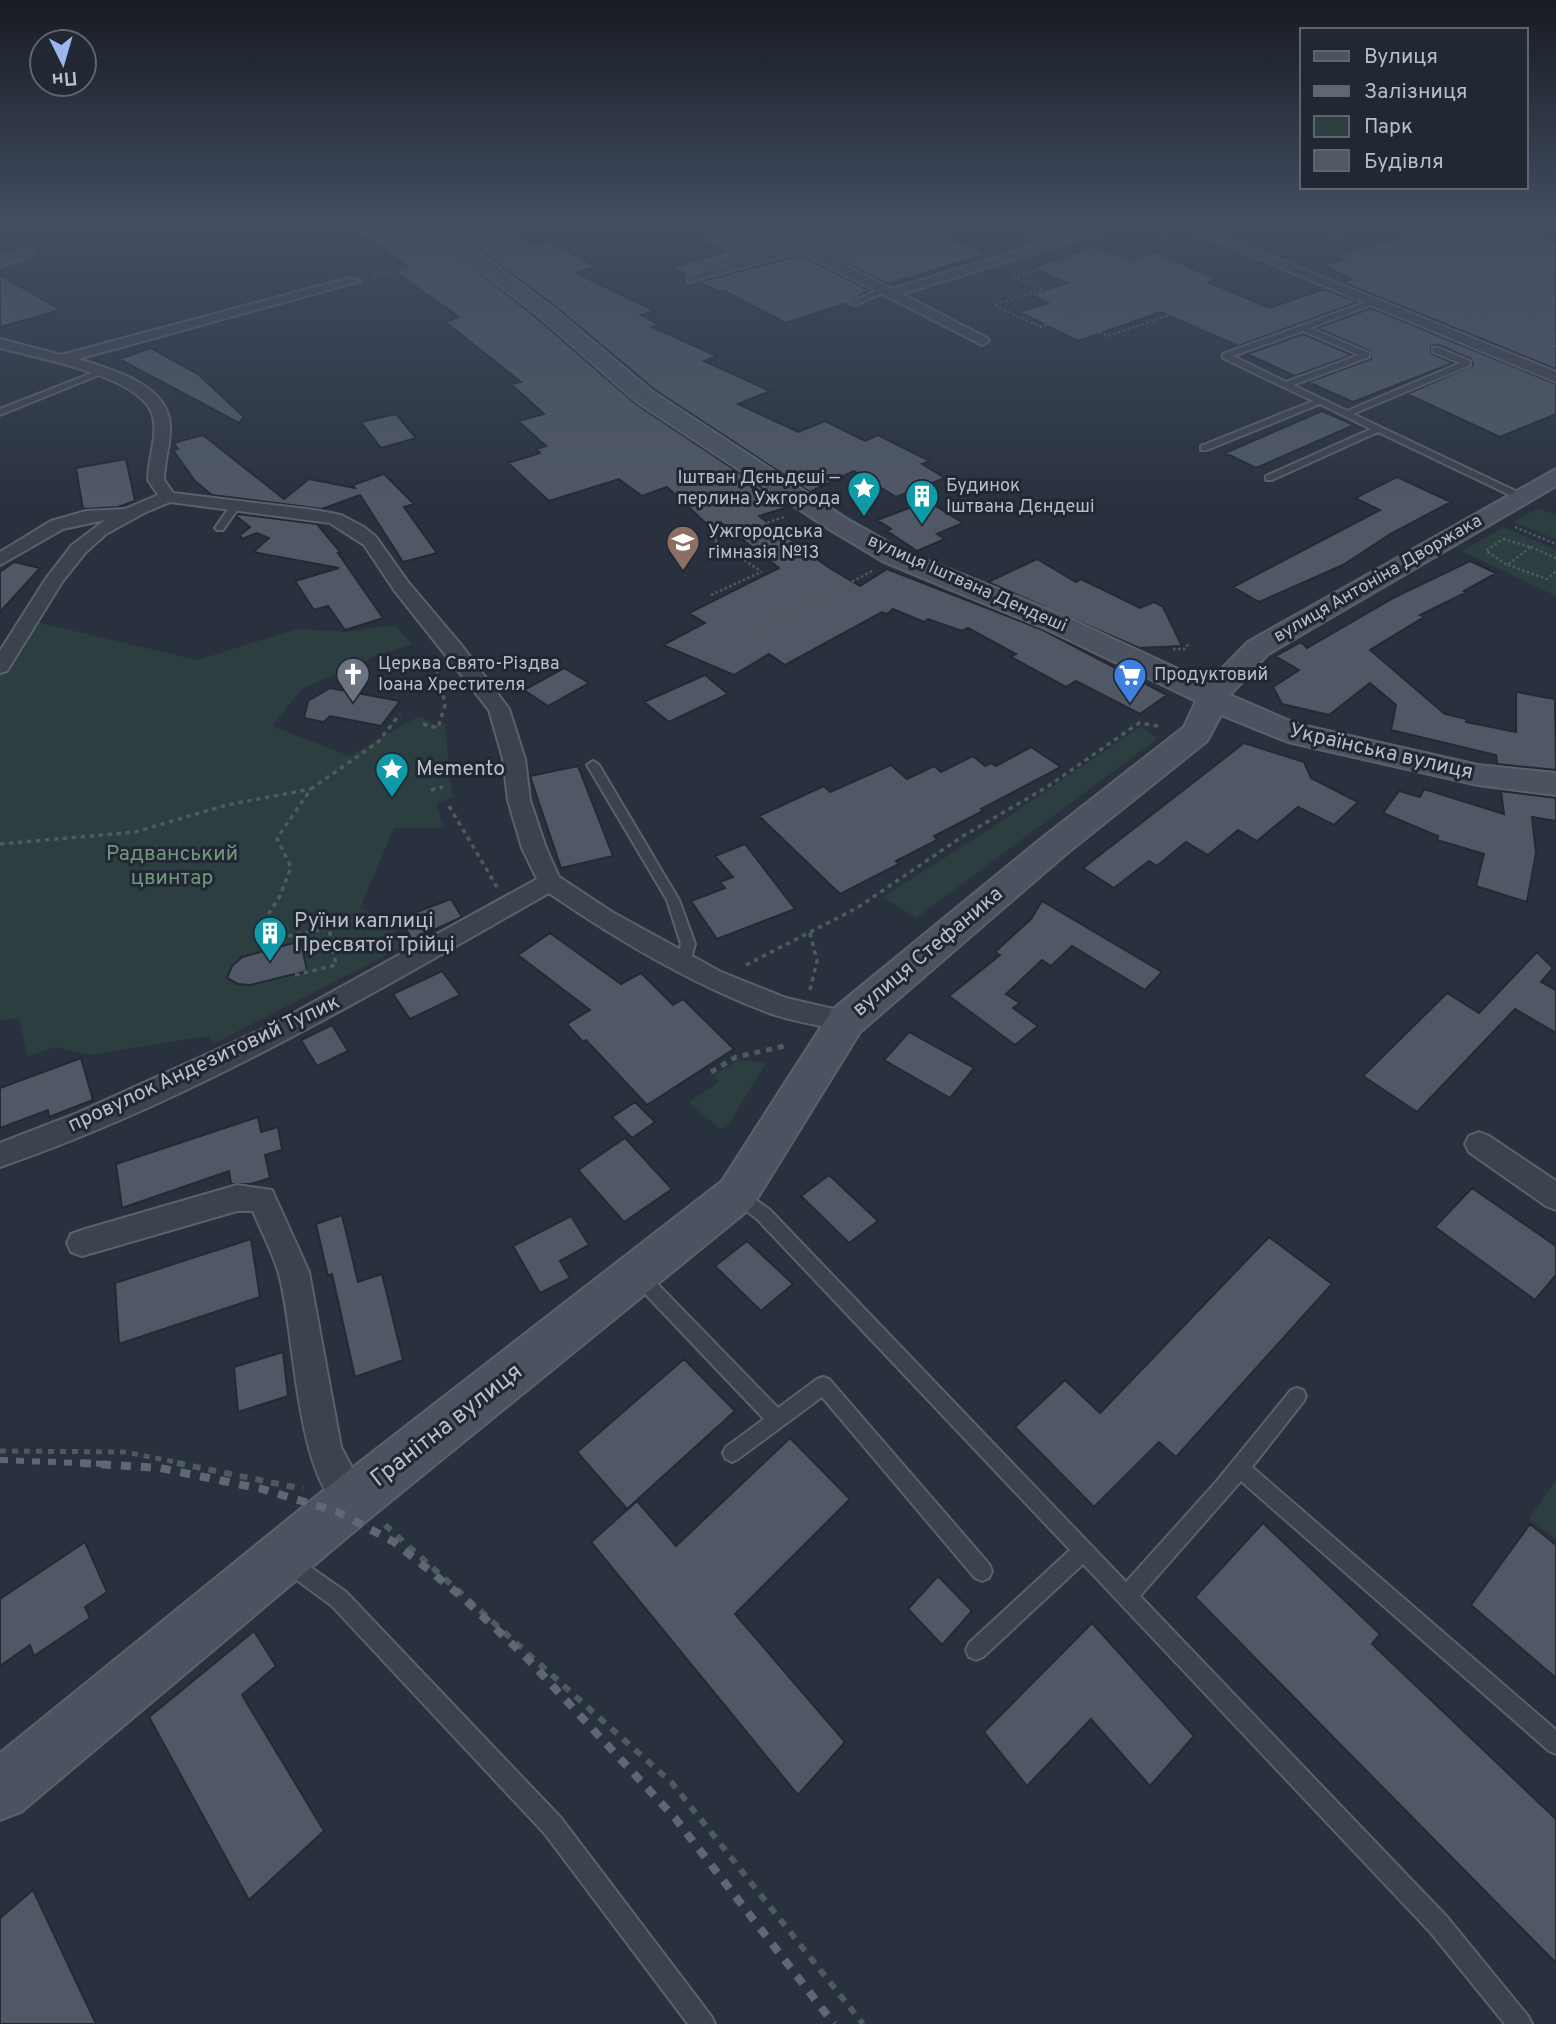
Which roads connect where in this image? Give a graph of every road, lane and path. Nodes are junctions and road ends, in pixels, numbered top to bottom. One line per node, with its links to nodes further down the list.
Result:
1 (210, 319): 23 (street)
2 (555, 319): 53 (street, вулиця Іштвана Дендеші)
3 (941, 319): 19 (street)
4 (1025, 319): 5 (path)
5 (1061, 319)
6 (1073, 319): 17 (path)
7 (1156, 319): 17 (path)
8 (1327, 319): 14 (lane)
9 (1417, 319): 25 (street)
10 (1488, 319): 15 (path)
11 (1519, 319): 13 (path)
12 (1536, 319): 13 (path)
13 (1528, 323): 15 (path); 16 (path)
14 (1304, 328): 26 (lane); 26 (lane)
15 (1512, 329): 18 (path); 21 (path)
16 (1556, 334)
17 (1108, 336)
18 (1493, 337)
19 (982, 341)
20 (0, 343): 23 (street)
21 (1556, 347)
22 (1436, 350): 29 (lane)
23 (59, 360): 24 (street)
24 (100, 373): 28 (lane); 34 (street)
25 (1556, 377)
26 (1288, 384): 27 (lane)
27 (1322, 400): 29 (lane); 31 (lane)
28 (0, 412)
29 (1348, 413): 30 (lane)
30 (1380, 428): 33 (lane); 35 (lane)
31 (1204, 448)
32 (1556, 476): 35 (street, вулиця Антоніна Дворжака)
33 (1269, 478)
34 (168, 497): 36 (street); 37 (street)
35 (1521, 497): 53 (street, вулиця Антоніна Дворжака)
36 (234, 507): 40 (lane); 50 (street)
37 (129, 514): 45 (street); 52 (street)
38 (785, 516): 49 (path)
39 (1509, 524): 41 (path)
40 (220, 528)
41 (1544, 539): 42 (path); 43 (path)
42 (1556, 544)
43 (1531, 547): 44 (path); 46 (path); 46 (path)
44 (1556, 558)
45 (0, 560)
46 (1507, 565): 48 (path)
47 (882, 566): 51 (path)
48 (1556, 571)
49 (711, 595)
50 (445, 640): 55 (path); 64 (street)
51 (742, 641)
52 (0, 667)
53 (1213, 698): 58 (street, Українська вулиця); 70 (street, вулиця Стефаника)
54 (400, 713): 60 (path)
55 (423, 724)
56 (1161, 727): 66 (path)
57 (593, 765): 67 (lane)
58 (1556, 784)
59 (443, 787): 61 (path)
60 (311, 789): 63 (path); 68 (path)
61 (431, 790)
62 (449, 806): 65 (path)
63 (0, 844)
64 (550, 882): 65 (street, провулок Андезитовий Тупик); 67 (street)
65 (508, 906): 74 (street, провулок Андезитовий Тупик)
66 (810, 933): 69 (path); 70 (path)
67 (683, 965): 69 (street)
68 (295, 975)
69 (712, 979): 70 (street)
70 (827, 1016): 75 (street, Гранітна вулиця)
71 (789, 1045): 72 (path)
72 (711, 1072)
73 (1479, 1144): 76 (street)
74 (0, 1155)
75 (737, 1194): 78 (street, Гранітна вулиця); 85 (lane)
76 (1556, 1197)
77 (82, 1243): 84 (street)
78 (638, 1274): 80 (lane); 84 (street, Гранітна вулиця)
79 (1297, 1396): 83 (lane)
80 (778, 1420): 82 (lane); 87 (lane)
81 (0, 1451): 84 (path)
82 (732, 1453)
83 (1239, 1467): 88 (lane); 90 (lane)
84 (349, 1505): 86 (street, Гранітна вулиця); 93 (path)
85 (1083, 1551): 88 (lane); 89 (lane)
86 (283, 1558): 91 (street, Гранітна вулиця); 92 (lane)
87 (982, 1571)
88 (1126, 1597): 94 (lane)
89 (976, 1650)
90 (1556, 1744)
91 (0, 1791)
92 (703, 2024)
93 (863, 2024)
94 (1520, 2024)

